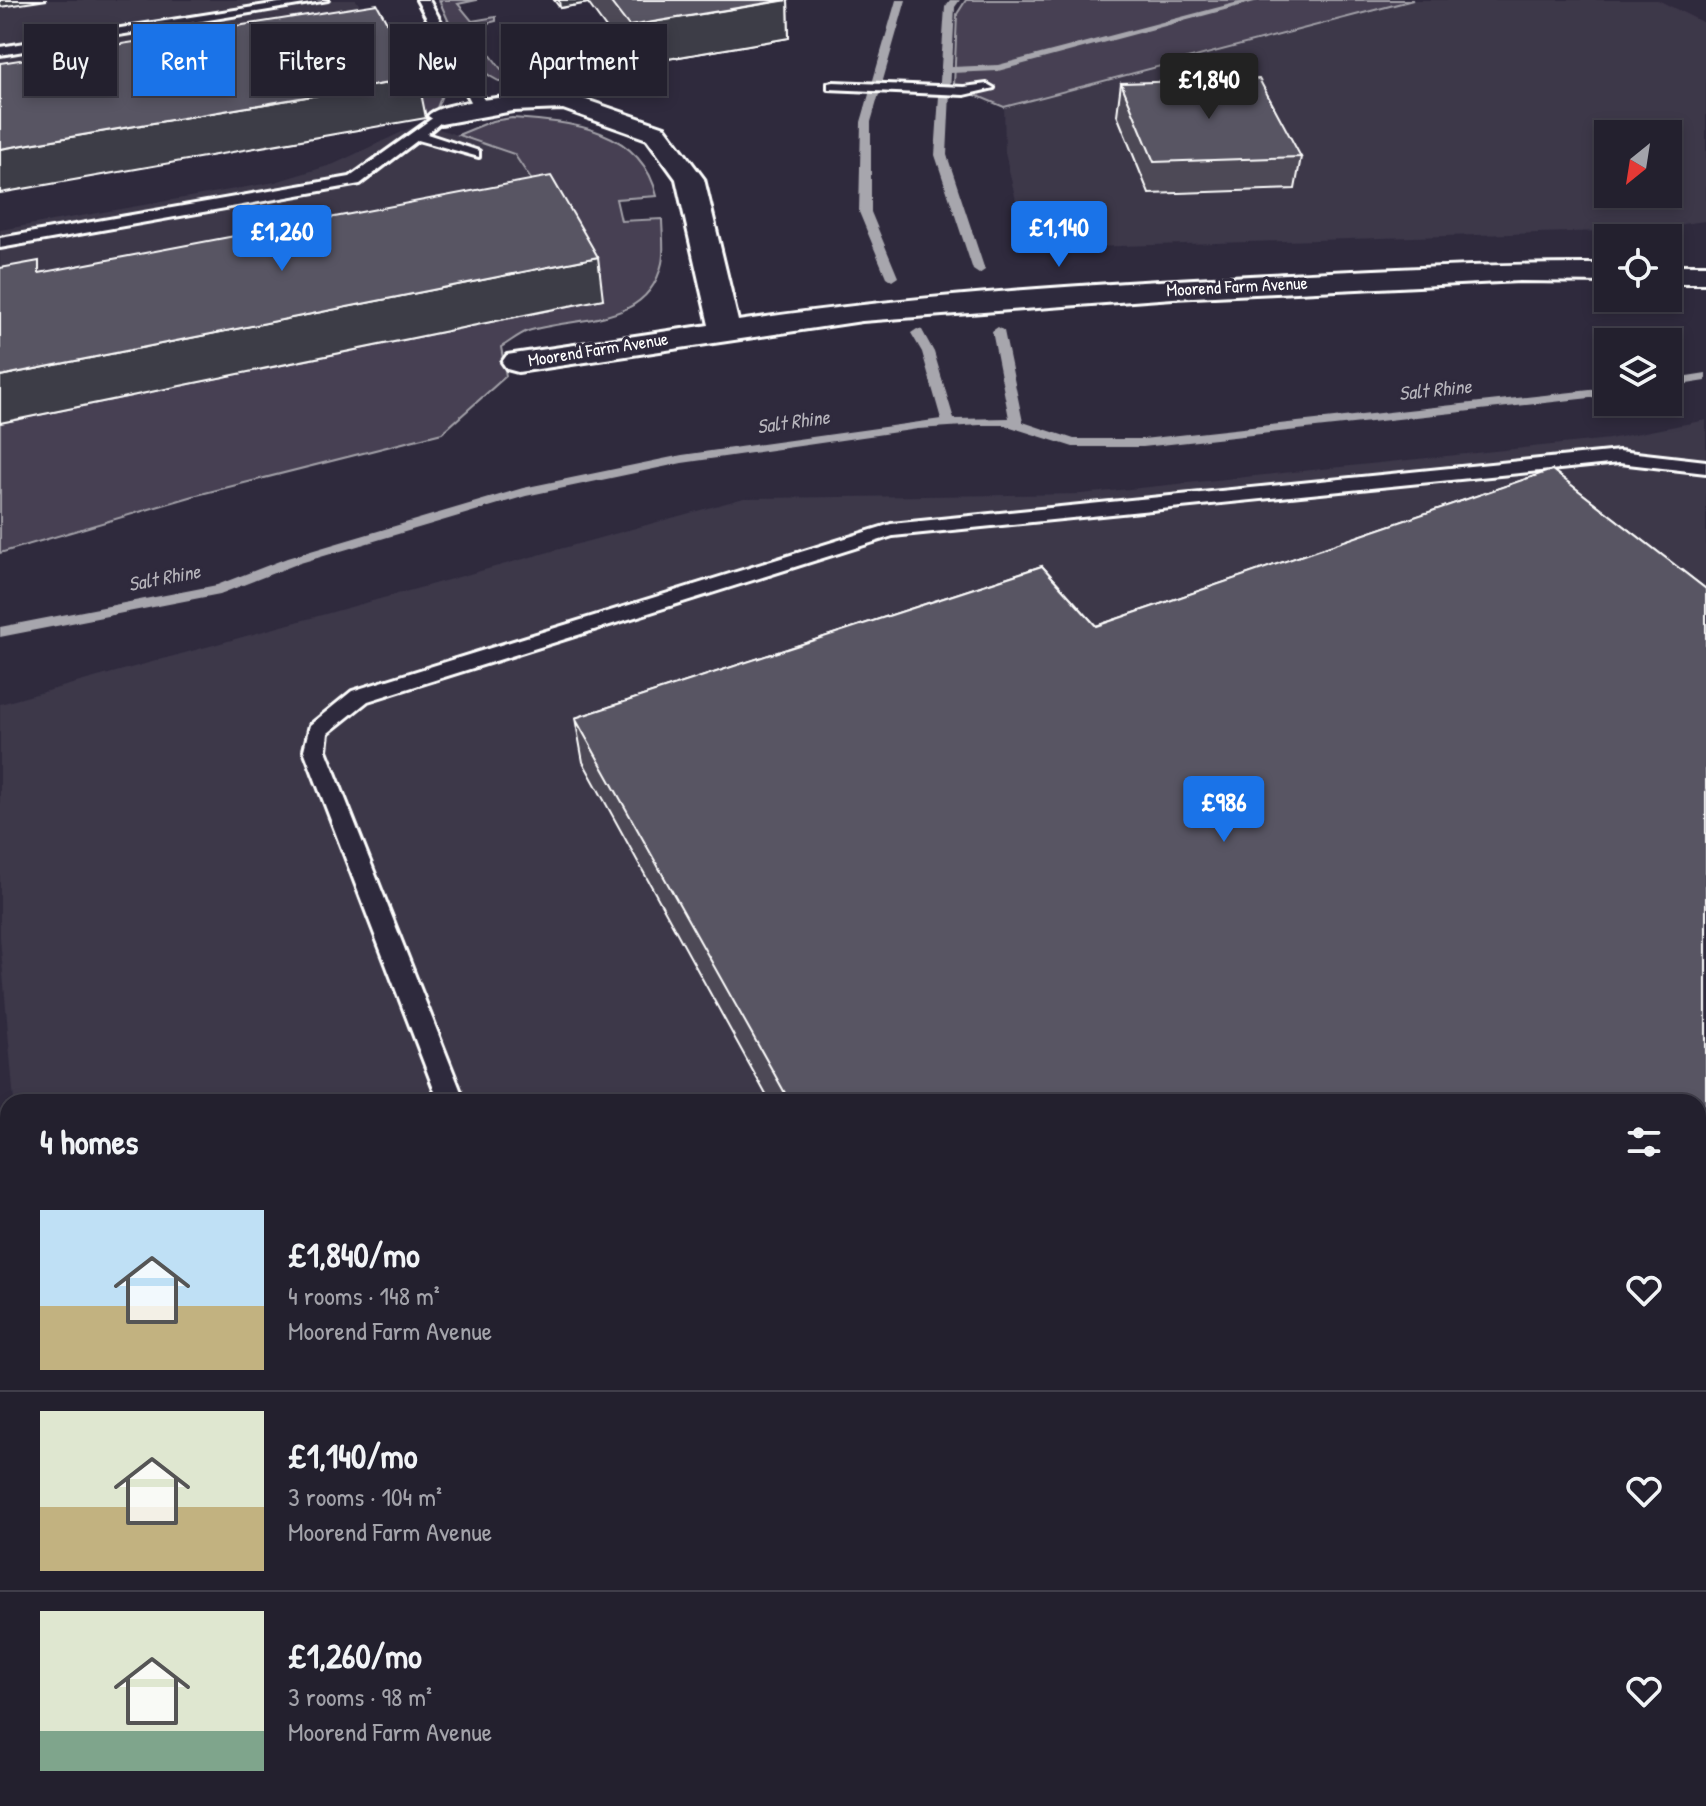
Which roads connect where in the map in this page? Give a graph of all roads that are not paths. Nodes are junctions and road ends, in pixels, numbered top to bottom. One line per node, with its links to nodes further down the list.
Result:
1 (322, 0): 3 (lane)
2 (423, 0): 6 (lane)
3 (0, 51)
4 (833, 86): 5 (lane)
5 (987, 88)
6 (482, 109): 7 (street); 14 (street)
7 (441, 116): 8 (lane)
8 (416, 135): 9 (lane); 10 (lane)
9 (474, 154)
10 (0, 243)
11 (1594, 273): 14 (street, Moorend Farm Avenue)
12 (1682, 274): 13 (street)
13 (1706, 274)
14 (725, 329): 15 (street, Moorend Farm Avenue)
15 (518, 362)
16 (1696, 464): 17 (lane)
17 (449, 1094)

